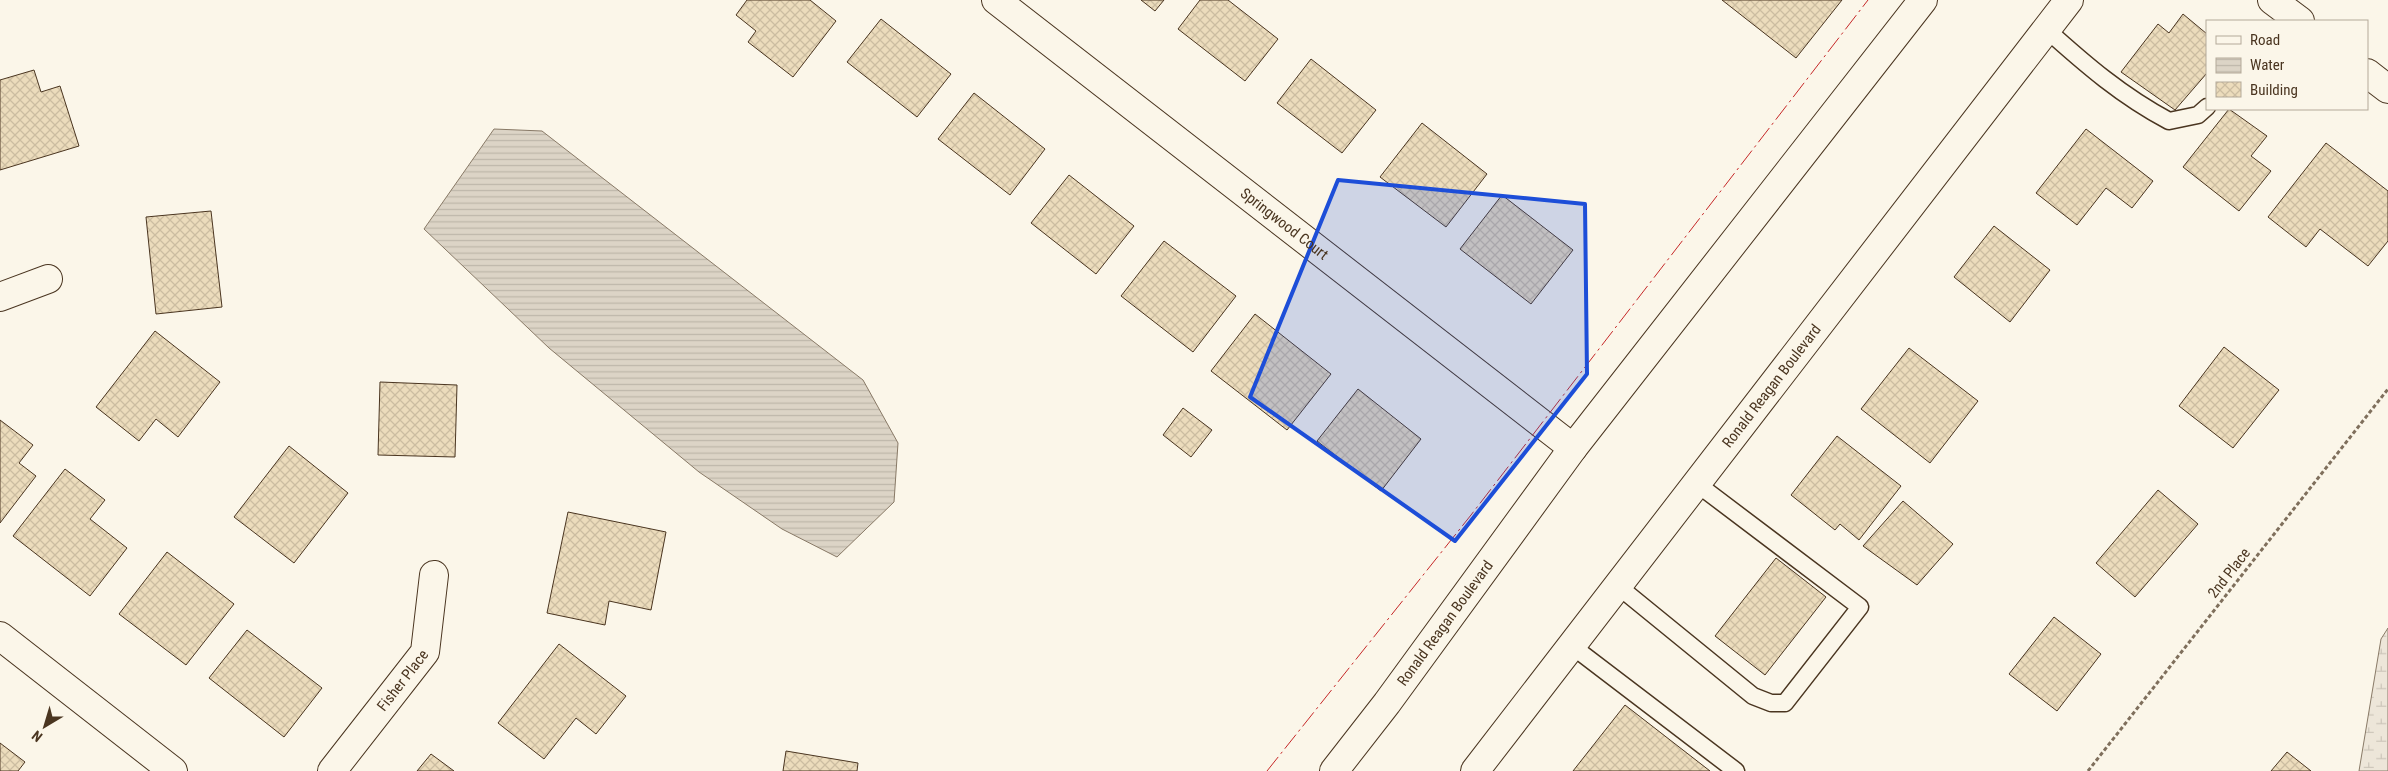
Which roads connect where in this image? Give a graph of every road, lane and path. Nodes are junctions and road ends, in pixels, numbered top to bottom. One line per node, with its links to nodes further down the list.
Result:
1 (996, 0): 13 (main road, Springwood Court)
2 (1923, 0): 13 (main road, Ronald Reagan Boulevard)
3 (2069, 0): 6 (main road, Ronald Reagan Boulevard)
4 (2272, 0): 5 (main road)
5 (2299, 20)
6 (2046, 29): 9 (lane); 14 (main road, Ronald Reagan Boulevard)
7 (2368, 74): 8 (main road)
8 (2388, 89)
9 (2206, 108)
10 (48, 278): 11 (main road)
11 (0, 297)
12 (2388, 389): 24 (path, 2nd Place)
13 (1573, 448): 21 (main road, Ronald Reagan Boulevard)
14 (1696, 483): 16 (main road, Ronald Reagan Boulevard); 16 (lane)
15 (434, 575): 20 (main road, Fisher Place)
16 (1618, 586): 18 (main road, Ronald Reagan Boulevard)
17 (0, 636): 19 (main road)
18 (1572, 646): 22 (main road, Ronald Reagan Boulevard); 23 (lane)
19 (173, 771)
20 (332, 771)
21 (1334, 771)
22 (1475, 771)
23 (1736, 771)
24 (2088, 771)

